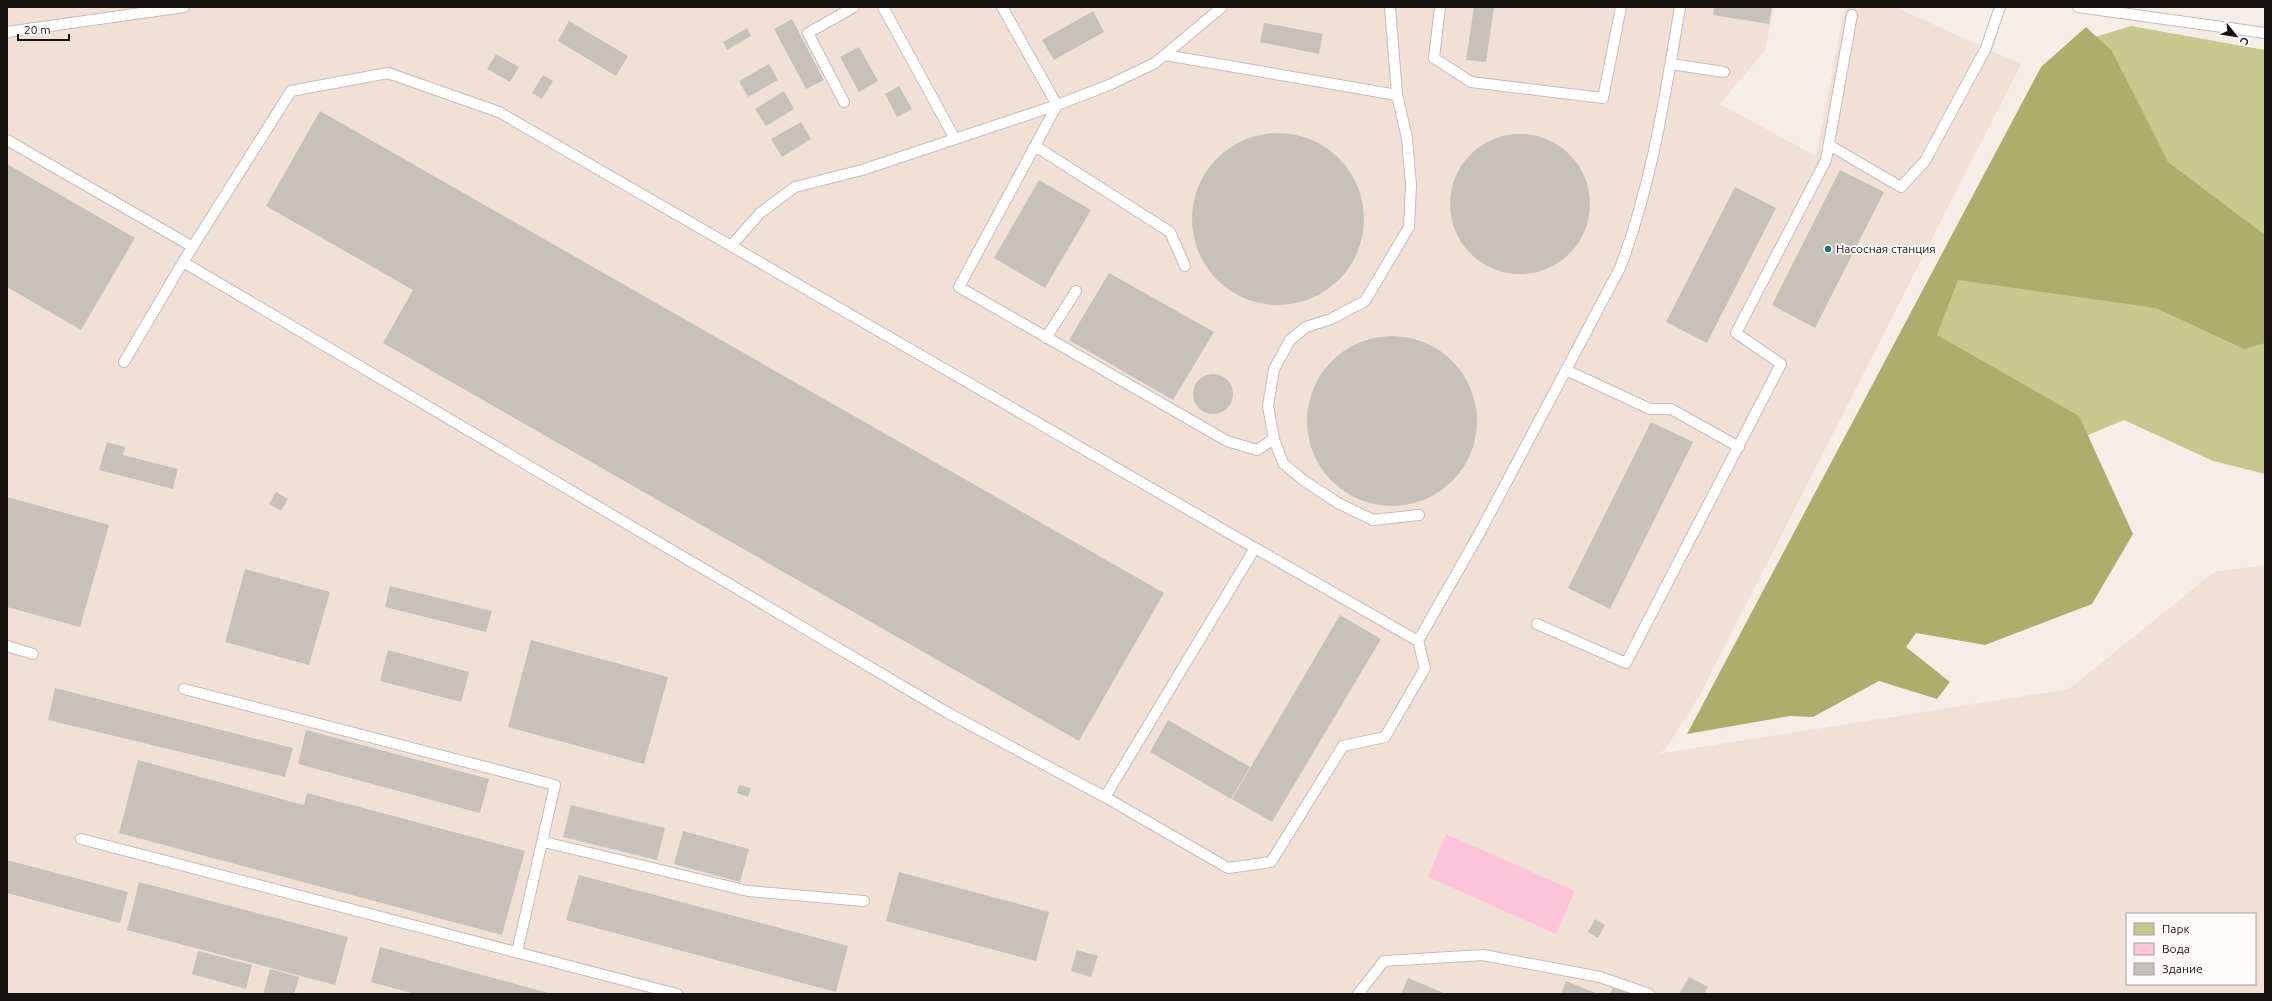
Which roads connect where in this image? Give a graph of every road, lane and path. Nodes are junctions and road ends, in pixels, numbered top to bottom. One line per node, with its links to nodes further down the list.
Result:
1 (184, 7): 13 (lane)
2 (854, 7): 19 (lane)
3 (883, 7): 21 (lane)
4 (1002, 7): 20 (lane)
5 (1222, 7): 15 (lane)
6 (1390, 7): 18 (lane)
7 (1440, 7): 8 (lane)
8 (1621, 7)
9 (1680, 7): 16 (lane)
10 (2000, 7): 23 (lane)
11 (2078, 7): 14 (lane)
12 (1852, 15): 23 (lane)
13 (7, 32)
14 (2265, 33)
15 (1165, 55): 18 (lane); 20 (lane)
16 (1671, 64): 17 (lane); 32 (lane)
17 (1724, 72)
18 (1397, 95): 33 (lane)
19 (844, 102)
20 (1057, 105): 21 (lane); 24 (lane)
21 (955, 139): 25 (lane)
22 (7, 140): 26 (lane)
23 (1829, 145): 34 (lane)
24 (1035, 146): 28 (lane); 30 (lane)
25 (731, 246): 26 (lane); 36 (lane)
26 (193, 247): 27 (lane)
27 (183, 262): 31 (lane); 42 (lane)
28 (1184, 266)
29 (1076, 291): 30 (lane)
30 (1046, 338): 33 (lane)
31 (124, 362)
32 (1566, 370): 34 (lane); 38 (lane)
33 (1274, 439): 35 (lane)
34 (1739, 447): 37 (lane)
35 (1419, 515)
36 (1255, 548): 38 (lane); 42 (lane)
37 (1537, 624)
38 (1418, 640): 42 (lane)
39 (7, 646): 40 (lane)
40 (33, 654)
41 (184, 688): 44 (lane)
42 (1105, 797)
43 (81, 839): 46 (lane)
44 (544, 842): 45 (lane); 46 (lane)
45 (864, 901)
46 (517, 952): 47 (lane)
47 (677, 994)
48 (1358, 994): 49 (lane)
49 (1648, 994)

